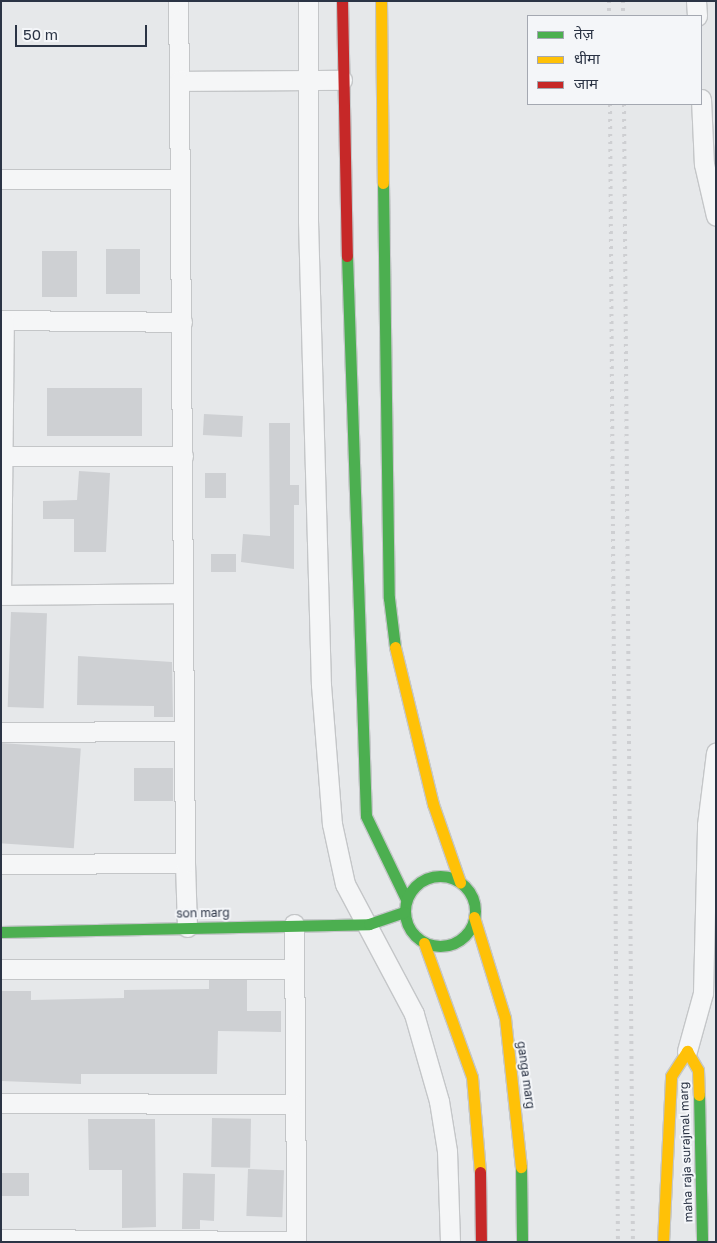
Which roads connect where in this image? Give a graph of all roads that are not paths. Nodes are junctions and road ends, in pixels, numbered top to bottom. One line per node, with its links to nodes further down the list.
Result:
1 (178, 1): 8 (street)
2 (308, 1): 9 (street)
3 (342, 1): 7 (street)
4 (381, 1): 26 (street)
5 (696, 1): 6 (street)
6 (697, 15)
7 (342, 80): 9 (street); 27 (street)
8 (178, 81): 9 (street); 11 (street)
9 (309, 81): 31 (street)
10 (701, 105): 13 (street)
11 (180, 179): 12 (street); 15 (street)
12 (1, 180)
13 (716, 216)
14 (3, 320): 15 (street); 16 (street)
15 (182, 322): 17 (street)
16 (4, 456): 17 (street); 19 (street)
17 (183, 456): 18 (street)
18 (182, 593): 19 (street); 20 (street)
19 (2, 595)
20 (184, 731): 21 (street); 24 (street)
21 (1, 732)
22 (716, 753): 23 (street)
23 (714, 784): 35 (street)
24 (185, 863): 25 (street); 32 (street)
25 (1, 864)
26 (460, 882): 27 (street); 29 (street)
27 (406, 899): 28 (street)
28 (404, 912): 31 (street, son marg); 34 (street)
29 (474, 917): 34 (street); 45 (street, ganga marg)
30 (294, 924): 31 (street, son marg); 32 (street, son marg); 37 (street)
31 (369, 924): 43 (street)
32 (187, 927): 33 (street, son marg)
33 (1, 932)
34 (424, 943): 44 (street)
35 (710, 953): 38 (street)
36 (1, 969): 37 (street)
37 (294, 969): 40 (street)
38 (687, 1050): 46 (street, maha raja surajmal marg); 47 (street, maha raja surajmal marg)
39 (1, 1104): 40 (street)
40 (295, 1104): 42 (street)
41 (1, 1239): 42 (street)
42 (296, 1241)
43 (450, 1242)
44 (481, 1242)
45 (522, 1242)
46 (663, 1242)
47 (702, 1242)

